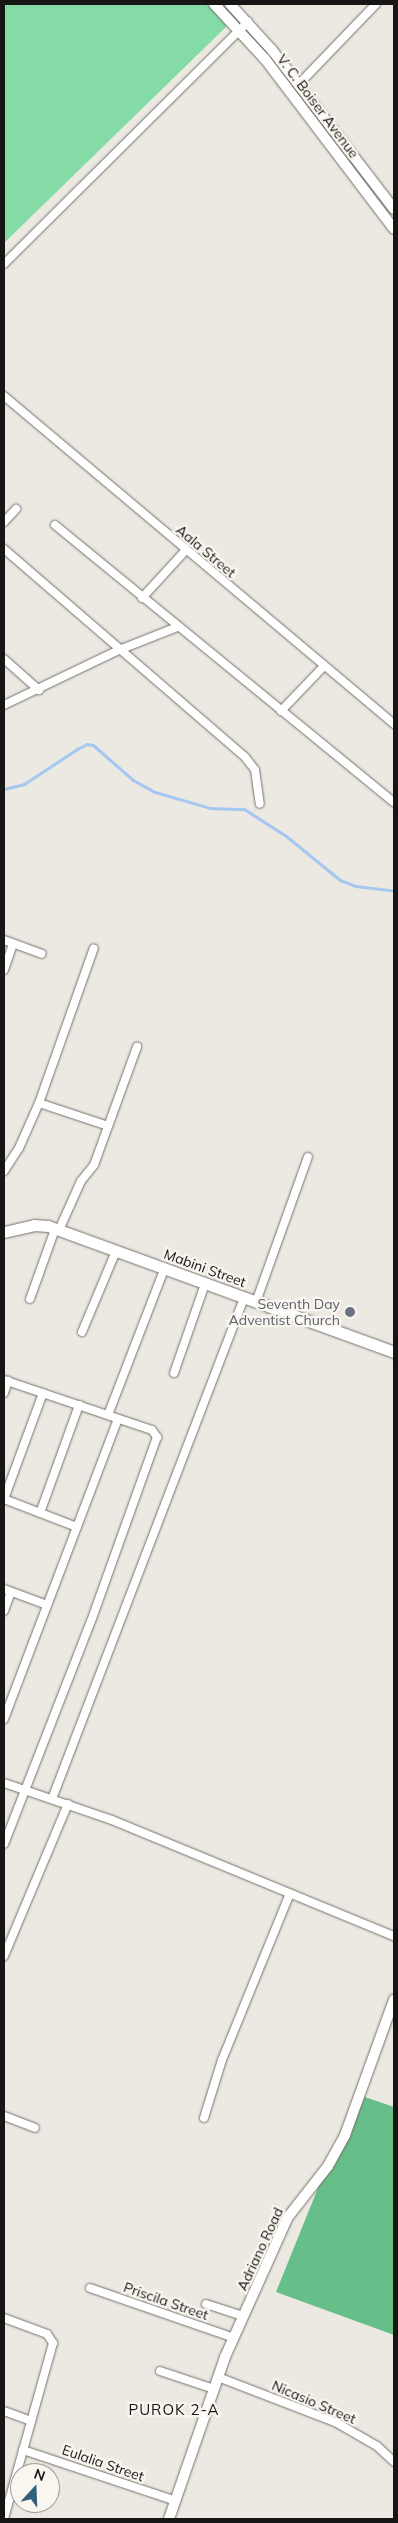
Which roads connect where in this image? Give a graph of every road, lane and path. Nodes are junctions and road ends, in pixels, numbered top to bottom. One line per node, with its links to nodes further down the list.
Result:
1 (214, 4): 5 (street, V. C. Boiser Avenue)
2 (230, 4): 4 (street, V. C. Boiser Avenue)
3 (376, 4): 6 (street)
4 (248, 22): 5 (street); 6 (street, V. C. Boiser Avenue)
5 (240, 29): 8 (street, V. C. Boiser Avenue); 11 (street)
6 (298, 84): 7 (street, V. C. Boiser Avenue)
7 (368, 175): 8 (street); 9 (street, V. C. Boiser Avenue)
8 (359, 181): 10 (street, V. C. Boiser Avenue)
9 (394, 209)
10 (394, 229)
11 (4, 264)
12 (4, 396): 17 (street, Aala Street)
13 (16, 509): 14 (street)
14 (4, 522)
15 (55, 525): 18 (street)
16 (4, 549): 20 (street)
17 (186, 551): 18 (street); 22 (street, Aala Street)
18 (142, 598): 19 (street)
19 (178, 627): 20 (street); 25 (street)
20 (119, 650): 23 (street); 28 (street)
21 (4, 659): 23 (street)
22 (324, 666): 25 (street); 26 (street, Aala Street)
23 (39, 690): 24 (street)
24 (4, 705)
25 (281, 711): 27 (street)
26 (394, 724)
27 (394, 802)
28 (260, 804)
29 (4, 940): 30 (street)
30 (14, 944): 32 (street); 33 (street)
31 (94, 948): 35 (street)
32 (42, 954)
33 (4, 970)
34 (137, 1047): 36 (street)
35 (40, 1103): 36 (street); 38 (street)
36 (108, 1126): 39 (street)
37 (308, 1157): 46 (street)
38 (4, 1171)
39 (57, 1230): 40 (main road, Mabini Street); 41 (main road, Mabini Street); 45 (street)
40 (4, 1232)
41 (116, 1252): 42 (main road, Mabini Street); 47 (street)
42 (164, 1270): 43 (main road, Mabini Street); 54 (street)
43 (205, 1284): 44 (main road, Mabini Street); 49 (street)
44 (244, 1298): 46 (main road, Mabini Street); 65 (street)
45 (30, 1299)
46 (256, 1302): 48 (main road, Mabini Street)
47 (82, 1332)
48 (394, 1350)
49 (174, 1373)
50 (6, 1381): 51 (street); 52 (street)
51 (4, 1393)
52 (43, 1393): 53 (street); 56 (street)
53 (79, 1405): 54 (street); 57 (street)
54 (108, 1415): 55 (street)
55 (118, 1419): 58 (street); 64 (street)
56 (4, 1499): 57 (street)
57 (40, 1513): 58 (street)
58 (76, 1527): 60 (street)
59 (7, 1591): 60 (street); 61 (street)
60 (47, 1605): 62 (street)
61 (4, 1611)
62 (4, 1718)
63 (4, 1784): 64 (street)
64 (25, 1790): 65 (street); 67 (street)
65 (52, 1799): 66 (street)
66 (68, 1804): 68 (street); 70 (street)
67 (4, 1844)
68 (290, 1893): 69 (street); 73 (street)
69 (394, 1936)
70 (4, 1956)
71 (394, 2000): 77 (street, Adriano Road)
72 (4, 2116): 74 (street)
73 (204, 2118)
74 (35, 2128)
75 (90, 2288): 79 (street, Priscila Street)
76 (206, 2304): 77 (street)
77 (244, 2316): 79 (street, Adriano Road)
78 (4, 2318): 84 (street)
79 (234, 2338): 81 (street, Adriano Road)
80 (160, 2371): 82 (street)
81 (218, 2377): 82 (street, Adriano Road); 86 (street, Nicasio Street)
82 (214, 2389): 87 (street, Adriano Road)
83 (4, 2411): 84 (street)
84 (31, 2421): 85 (street)
85 (23, 2450): 87 (street, Eulalia Street); 88 (street)
86 (394, 2462)
87 (176, 2501): 89 (street, Adriano Road)
88 (4, 2519)
89 (169, 2519)

